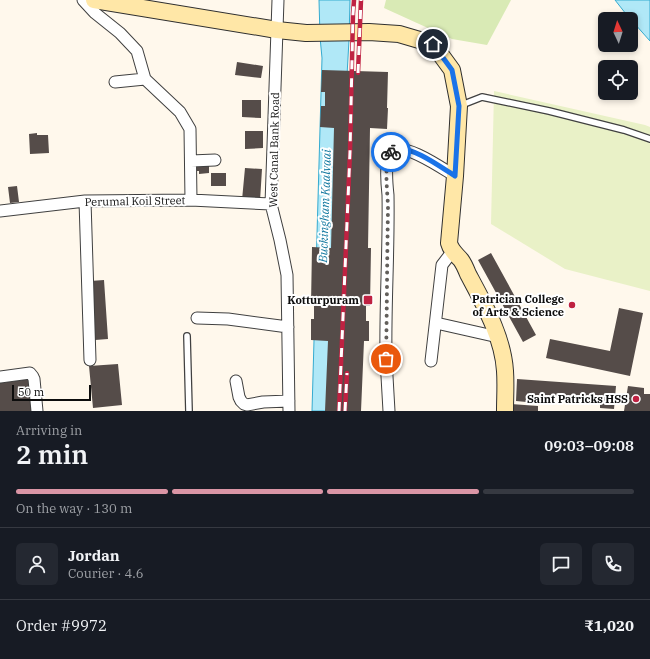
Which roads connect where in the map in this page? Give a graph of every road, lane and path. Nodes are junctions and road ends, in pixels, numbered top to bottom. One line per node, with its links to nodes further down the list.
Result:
1 (83, 0): 5 (street)
2 (94, 0): 4 (street)
3 (278, 0): 4 (street, West Canal Bank Road)
4 (277, 30): 7 (street); 14 (street, West Canal Bank Road)
5 (145, 80): 6 (street); 10 (street)
6 (115, 82)
7 (459, 106): 8 (lane); 11 (street)
8 (650, 139)
9 (215, 160): 10 (street)
10 (190, 161): 12 (street)
11 (455, 176): 16 (street); 29 (street)
12 (191, 200): 13 (street, Perumal Koil Street); 14 (street, Perumal Koil Street)
13 (85, 201): 15 (street, Perumal Koil Street); 22 (street)
14 (270, 204): 19 (street, West Canal Bank Road)
15 (0, 211)
16 (452, 252): 18 (street); 21 (street)
17 (197, 318): 19 (street)
18 (436, 323): 21 (street); 23 (street)
19 (288, 327): 26 (street, West Canal Bank Road)
20 (187, 336): 28 (lane)
21 (498, 337): 30 (street)
22 (90, 360)
23 (431, 361)
24 (0, 377): 27 (street)
25 (236, 381): 26 (street)
26 (289, 406)
27 (37, 411)
28 (189, 411)
29 (389, 411)
30 (505, 411)

